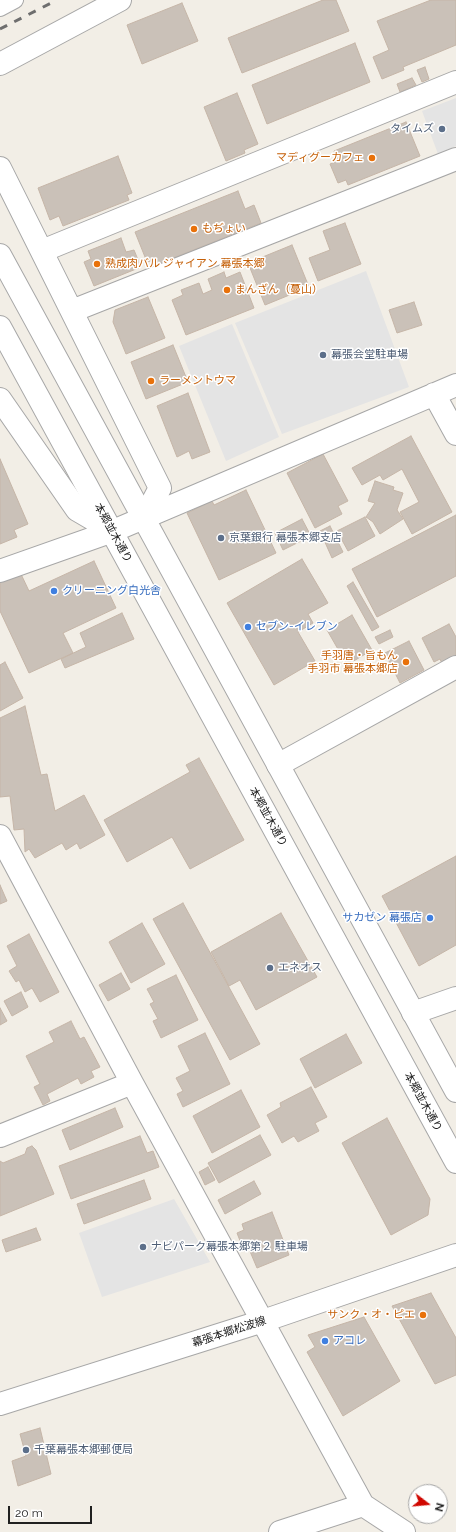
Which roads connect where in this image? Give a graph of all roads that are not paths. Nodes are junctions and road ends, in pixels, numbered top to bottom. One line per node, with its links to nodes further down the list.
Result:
1 (15, 0): 3 (lane)
2 (120, 0): 4 (street)
3 (0, 8)
4 (0, 64)
5 (456, 82): 8 (street)
6 (456, 159): 10 (street)
7 (0, 168): 8 (street)
8 (42, 251): 10 (street)
9 (0, 255): 16 (street)
10 (72, 311): 16 (street)
11 (0, 327): 17 (street, 本郷並木通り)
12 (456, 385): 13 (street)
13 (434, 394): 15 (street); 16 (street)
14 (0, 399): 17 (street)
15 (456, 434)
16 (144, 518): 17 (street); 20 (street)
17 (113, 531): 18 (street); 27 (street, 本郷並木通り)
18 (0, 571)
19 (456, 667): 20 (street)
20 (278, 765): 23 (street)
21 (0, 836): 24 (street)
22 (456, 998): 23 (street)
23 (413, 1013): 25 (street)
24 (132, 1083): 26 (street); 29 (street)
25 (456, 1091)
26 (0, 1136)
27 (456, 1162)
28 (456, 1256): 29 (street, 幕張本郷松波線)
29 (263, 1321): 30 (street, 幕張本郷松波線); 31 (street)
30 (0, 1404)
31 (363, 1505): 32 (street); 33 (street)
32 (280, 1532)
33 (404, 1532)

